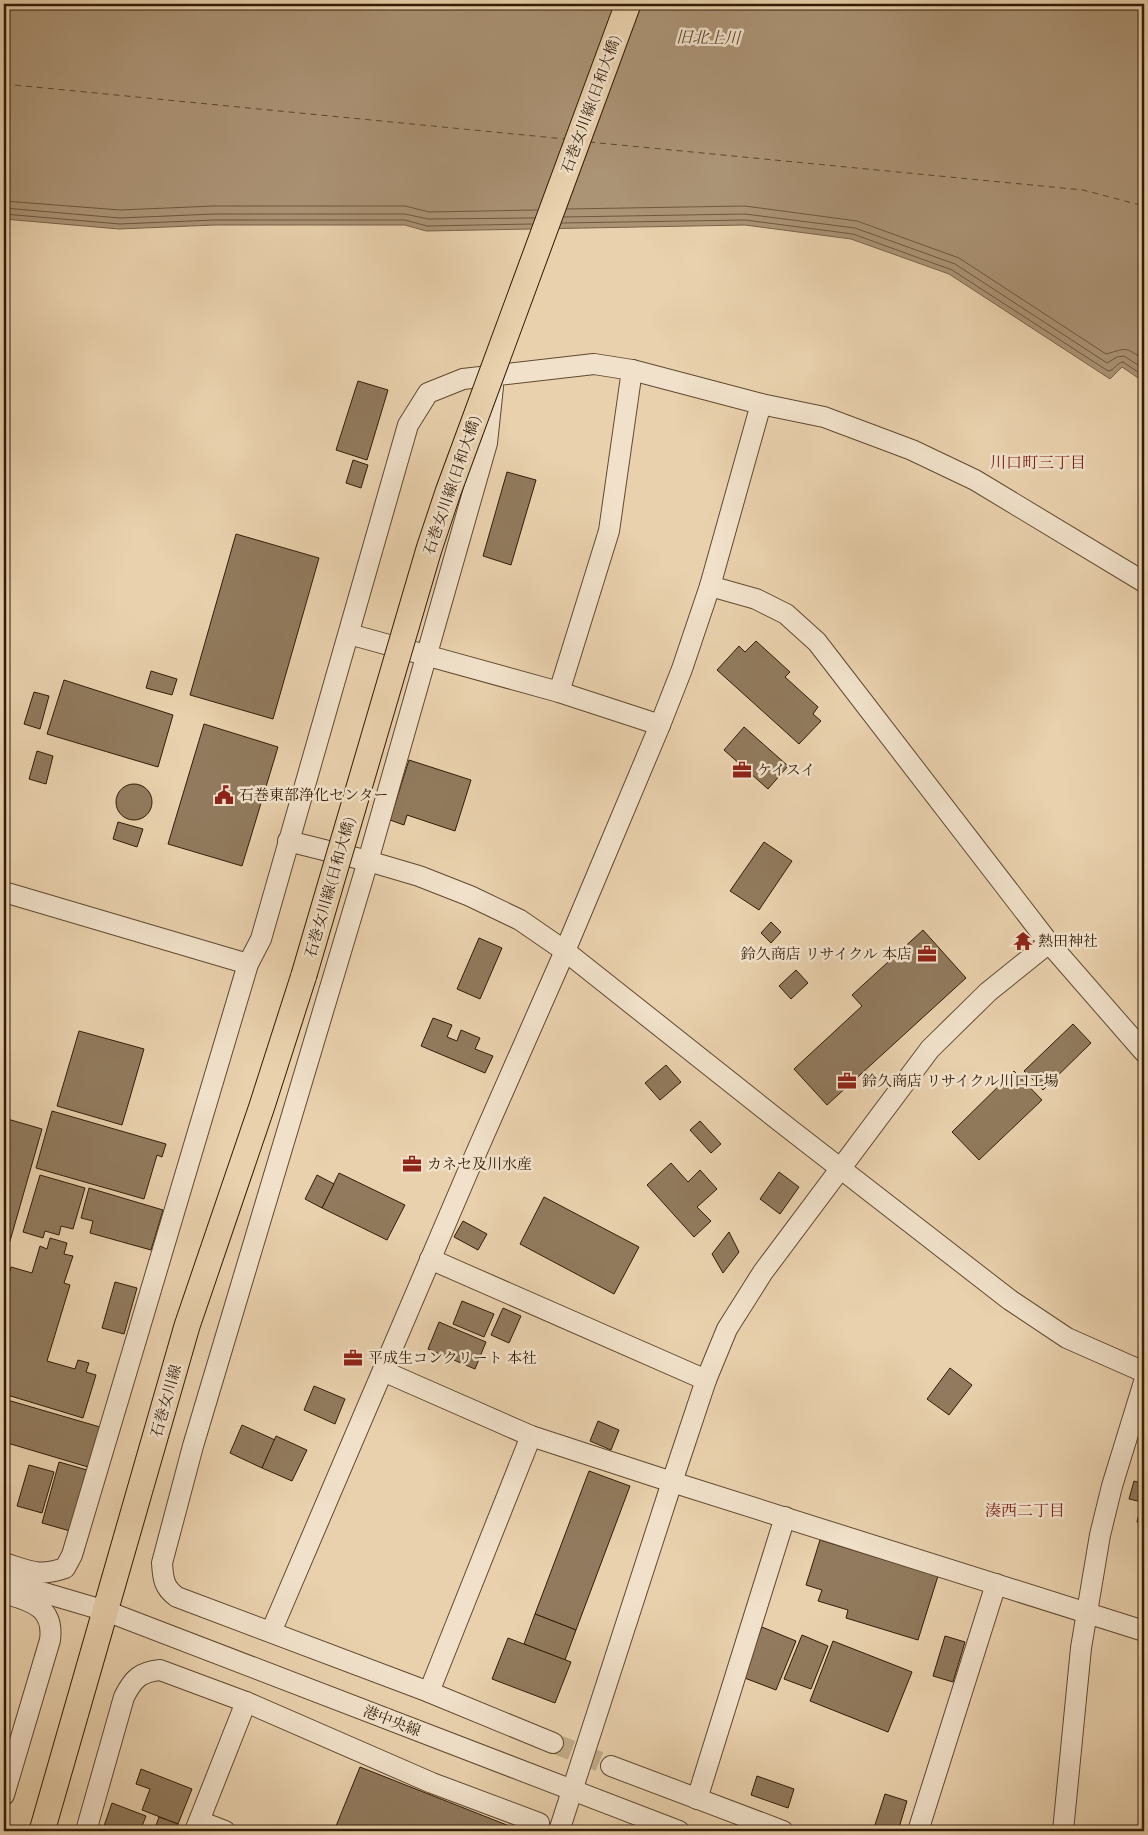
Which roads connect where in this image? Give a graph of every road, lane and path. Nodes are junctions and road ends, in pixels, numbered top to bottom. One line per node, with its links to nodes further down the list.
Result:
1 (628, 4): 17 (main road, 石巻女川線(日和大橋), bridge)
2 (632, 370): 3 (street); 4 (street); 9 (street)
3 (494, 375): 7 (street); 8 (street)
4 (760, 404): 5 (street); 6 (street)
5 (1144, 582)
6 (710, 586): 10 (street); 14 (street)
7 (349, 634): 8 (street); 11 (street)
8 (426, 655): 9 (street); 12 (street)
9 (559, 692): 10 (street)
10 (660, 725): 15 (street)
11 (288, 841): 12 (street); 16 (street)
12 (368, 861): 15 (street); 35 (street)
13 (4, 892): 16 (street)
14 (1050, 943): 18 (street); 19 (street)
15 (565, 951): 19 (street); 20 (street)
16 (248, 964): 28 (street)
17 (304, 975): 32 (main road, 石巻女川線)
18 (1144, 1052)
19 (840, 1168): 22 (street); 23 (street)
20 (430, 1259): 21 (street); 23 (street)
21 (383, 1371): 25 (street); 35 (street)
22 (1144, 1372)
23 (706, 1380): 26 (street)
24 (1144, 1382): 33 (street)
25 (531, 1436): 26 (street); 36 (street)
26 (672, 1482): 27 (street); 40 (street)
27 (785, 1517): 30 (street); 42 (street)
28 (4, 1564)
29 (4, 1580): 32 (street, 港中央線)
30 (996, 1584): 33 (street); 51 (street)
31 (4, 1593): 41 (street)
32 (106, 1611): 40 (street, 港中央線); 45 (main road, 石巻女川線)
33 (1088, 1614): 34 (street); 52 (street)
34 (1144, 1631)
35 (271, 1632): 36 (street)
36 (429, 1692): 38 (street)
37 (246, 1702): 43 (street); 44 (street); 46 (street)
38 (553, 1744)
39 (611, 1766): 42 (street)
40 (572, 1790): 48 (street); 49 (street, 港中央線)
41 (4, 1795)
42 (697, 1799): 50 (street)
43 (539, 1823)
44 (197, 1826): 47 (street)
45 (42, 1831)
46 (86, 1831)
47 (225, 1831)
48 (560, 1831)
49 (679, 1831)
50 (783, 1831)
51 (918, 1831)
52 (1062, 1831)

